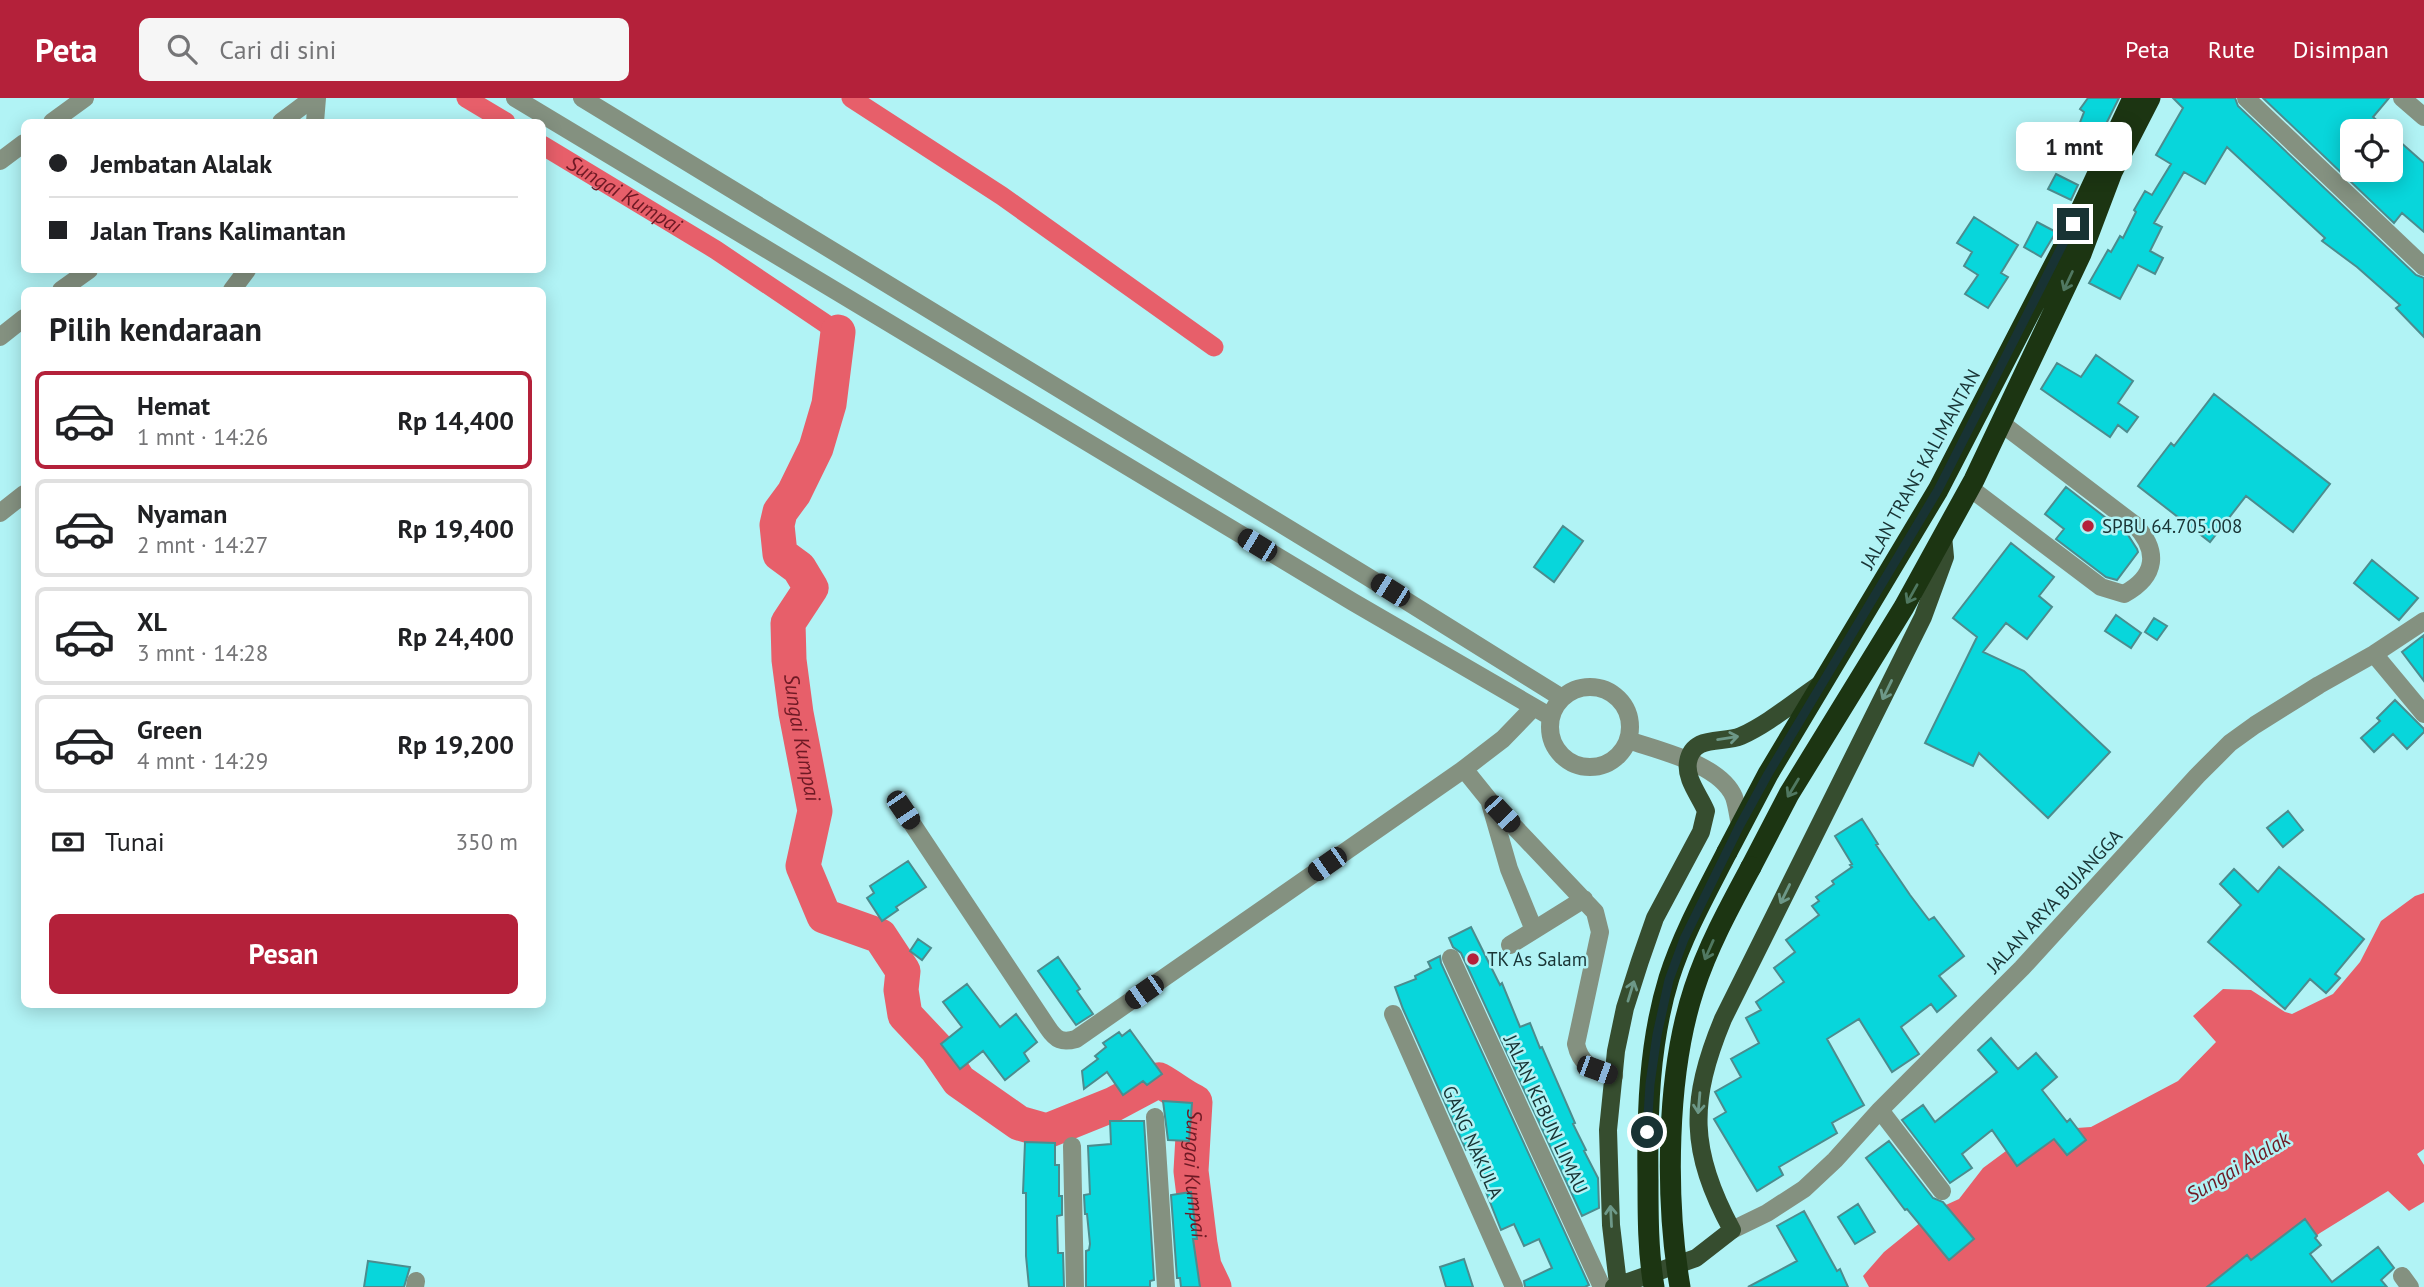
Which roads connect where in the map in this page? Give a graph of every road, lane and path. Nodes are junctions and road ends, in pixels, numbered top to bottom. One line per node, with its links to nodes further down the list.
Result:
1 (85, 98): 10 (street)
2 (315, 98): 11 (street); 12 (street)
3 (515, 98): 29 (street)
4 (582, 98): 28 (street)
5 (2133, 98): 27 (highway, JALAN TRANS KALIMANTAN)
6 (2150, 98): 20 (highway, one-way to 20)
7 (2246, 98): 15 (street)
8 (2402, 98): 9 (street)
9 (2424, 117)
10 (56, 119)
11 (285, 119)
12 (315, 119)
13 (21, 145): 14 (street)
14 (0, 161)
15 (2424, 267)
16 (85, 273): 17 (street)
17 (65, 287)
18 (21, 320): 19 (street)
19 (0, 337)
20 (2001, 423): 21 (highway); 21 (street)
21 (1969, 488): 24 (highway)
22 (21, 496): 23 (street)
23 (0, 513)
24 (1943, 536): 48 (main road, one-way to 48); 54 (highway, one-way to 54, bridge)
25 (2424, 621): 26 (street, JALAN ARYA BUJANGGA)
26 (2374, 654): 30 (street); 44 (street, JALAN ARYA BUJANGGA)
27 (1823, 682): 33 (main road, one-way to 27); 37 (highway, JALAN TRANS KALIMANTAN)
28 (1562, 698): 31 (street); 32 (street)
29 (1533, 708): 31 (street); 34 (street)
30 (2424, 714)
31 (1550, 717): 32 (street)
32 (1628, 740): 33 (street)
33 (1688, 761): 37 (street); 43 (main road, one-way to 33)
34 (1464, 769): 35 (street); 36 (street)
35 (1489, 800): 38 (street); 39 (street)
36 (903, 810)
37 (1740, 825): 53 (highway, JALAN TRANS KALIMANTAN, bridge)
38 (1584, 899): 39 (street); 43 (street)
39 (1534, 930): 40 (street)
40 (1510, 945)
41 (1451, 958): 49 (street, JALAN KEBUN LIMAU)
42 (1393, 1014): 52 (street, GANG NAKULA)
43 (1614, 1076): 49 (main road, one-way to 43)
44 (1880, 1110): 47 (street); 48 (street, JALAN ARYA BUJANGGA)
45 (1155, 1117): 51 (street)
46 (1072, 1146): 50 (street)
47 (1942, 1191)
48 (1732, 1230): 49 (main road)
49 (1612, 1286)
50 (1075, 1287)
51 (1166, 1287)
52 (1514, 1287)
53 (1654, 1287)
54 (1679, 1287)

